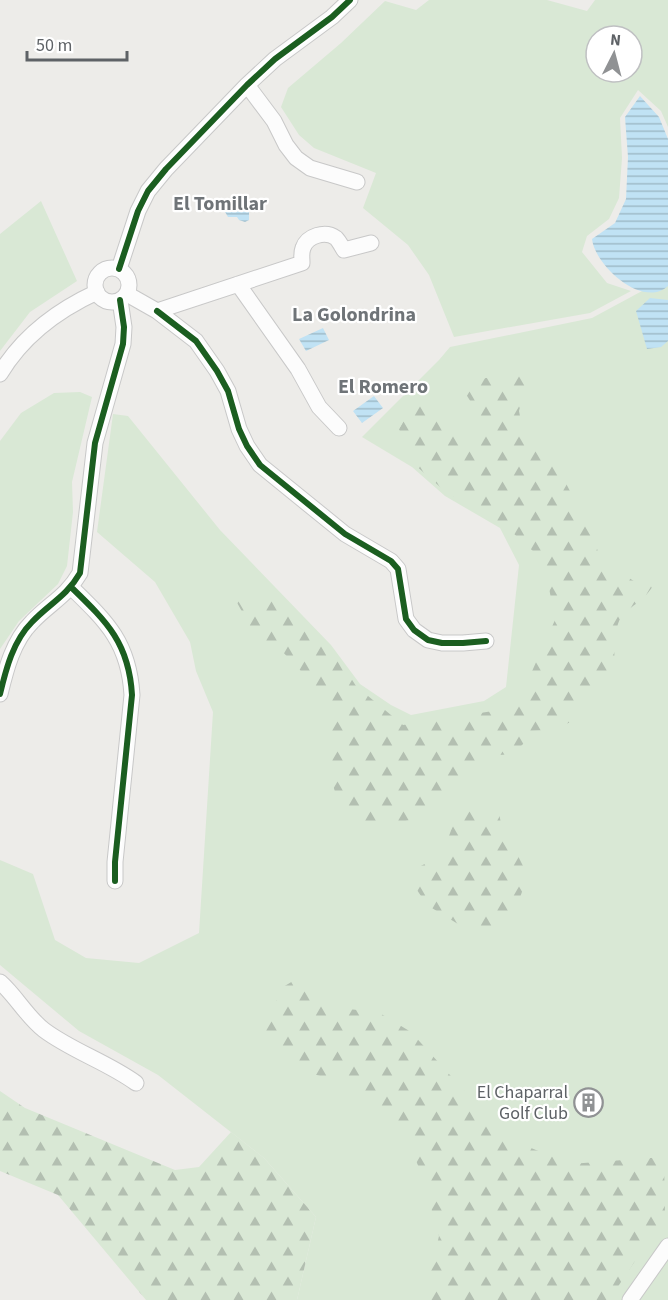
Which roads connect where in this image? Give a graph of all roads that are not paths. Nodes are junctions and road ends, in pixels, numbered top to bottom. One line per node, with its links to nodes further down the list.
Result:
1 (350, 0): 2 (street)
2 (247, 85): 3 (street); 5 (street)
3 (357, 182)
4 (371, 243): 6 (street)
5 (119, 269): 7 (street); 8 (street)
6 (238, 284): 9 (street); 11 (street)
7 (97, 292): 8 (street); 10 (street)
8 (124, 297): 9 (street); 12 (street)
9 (157, 311): 13 (street)
10 (0, 374)
11 (339, 428)
12 (72, 588): 14 (street); 15 (street)
13 (486, 641)
14 (0, 694)
15 (115, 881)
16 (0, 982): 17 (street)
17 (136, 1083)
18 (668, 1246): 19 (street)
19 (630, 1300)

